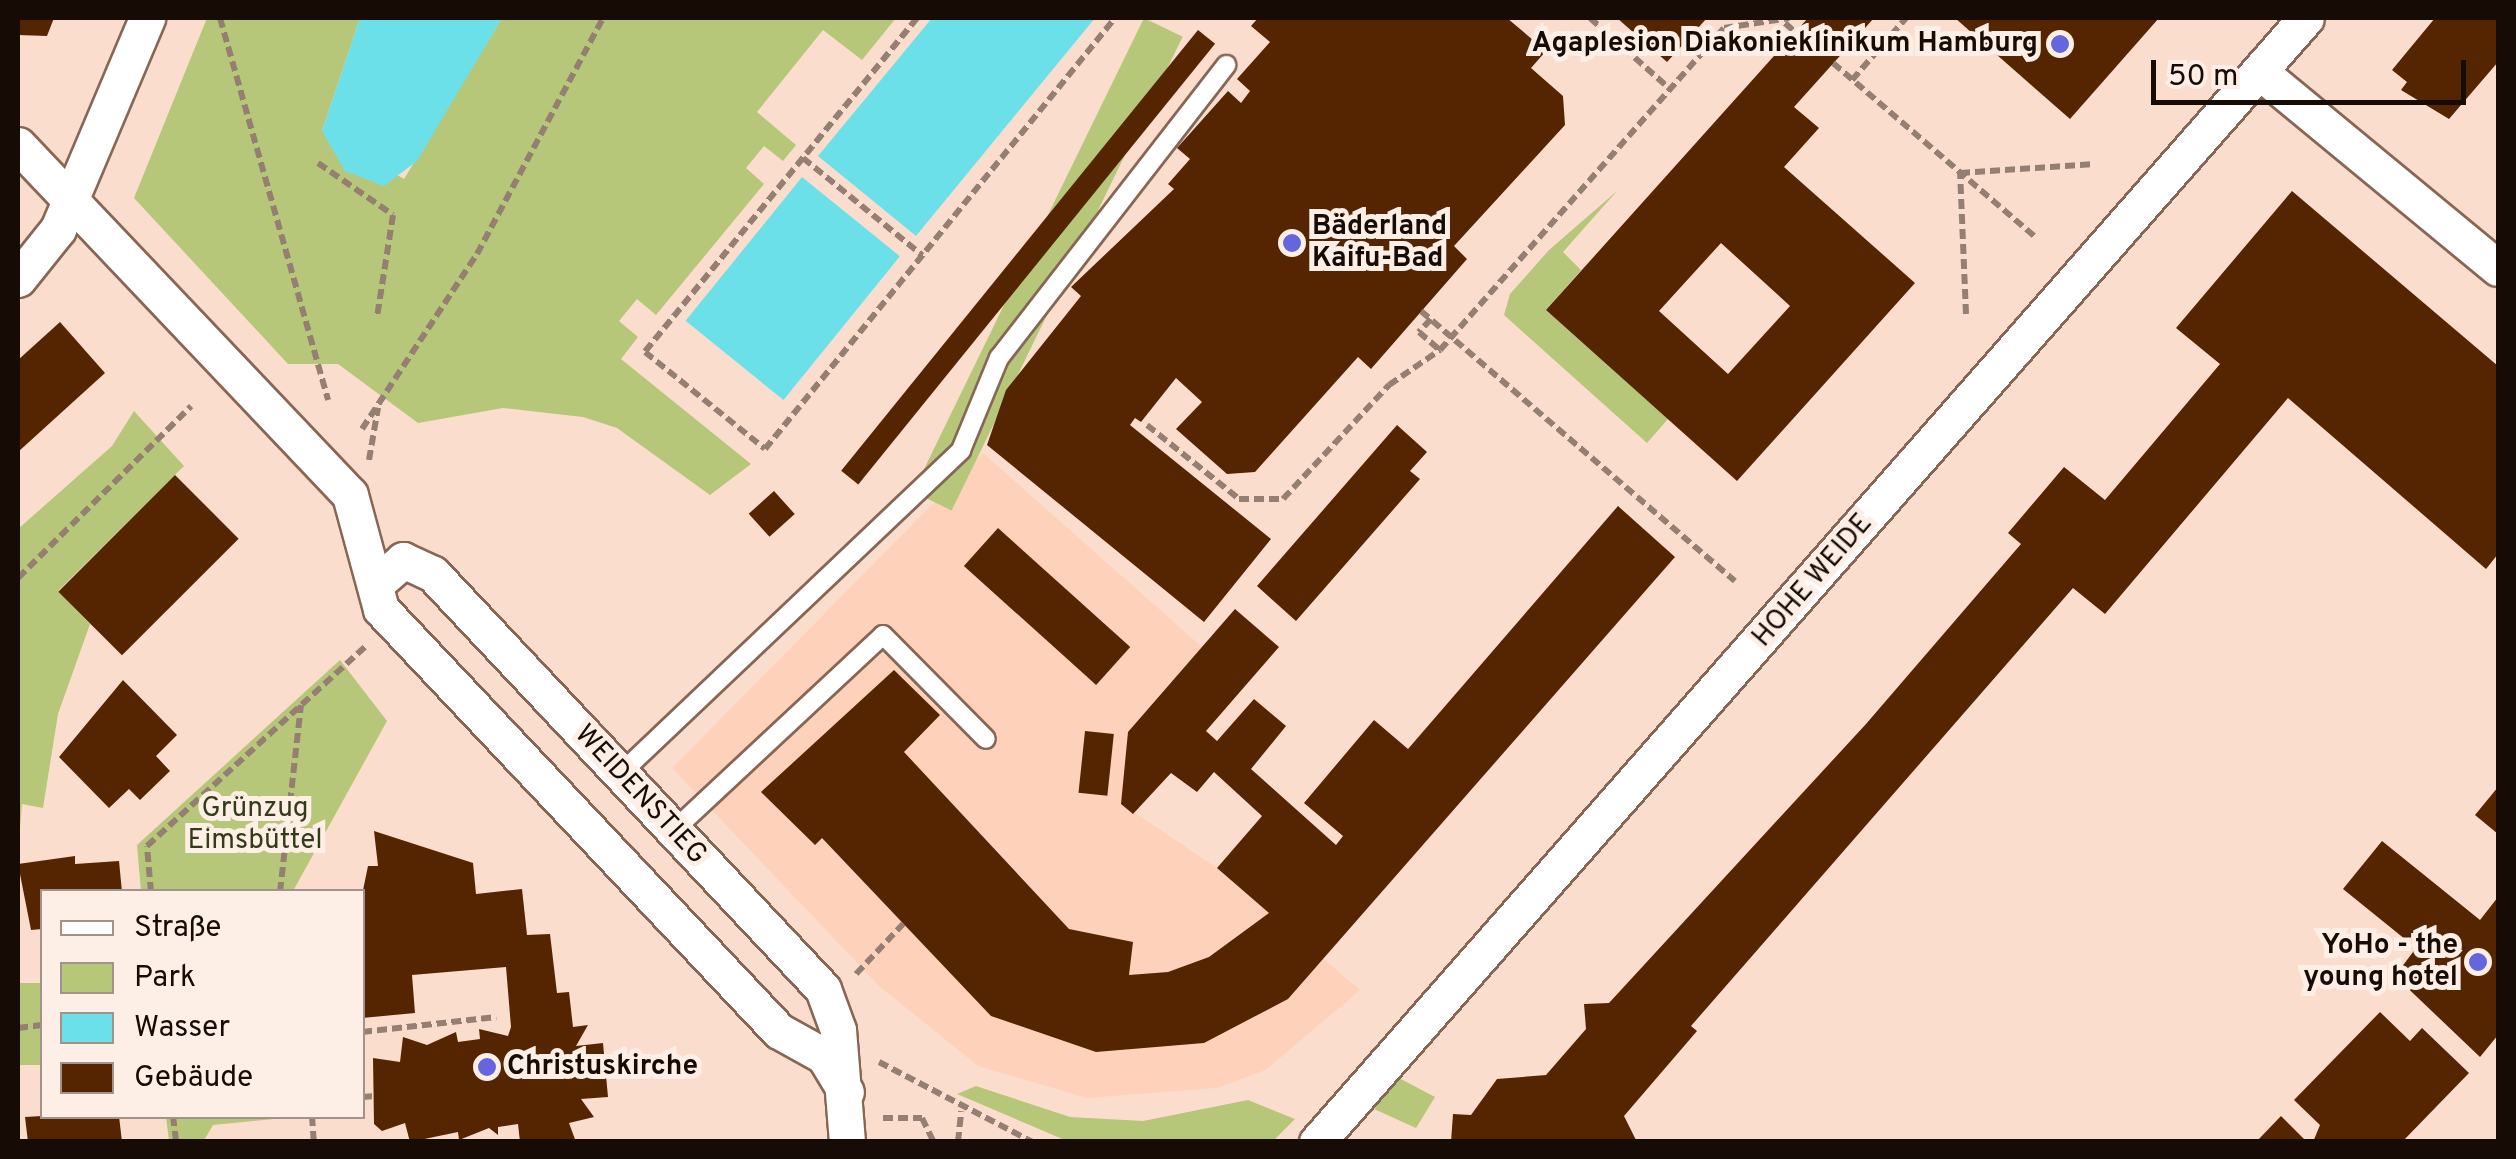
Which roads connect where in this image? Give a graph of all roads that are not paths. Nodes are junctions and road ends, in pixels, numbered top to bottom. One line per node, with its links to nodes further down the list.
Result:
1 (147, 18): 6 (street)
2 (2306, 18): 4 (street, HOHE WEIDE)
3 (1226, 65): 11 (lane)
4 (2260, 72): 7 (street); 15 (street, HOHE WEIDE)
5 (18, 145): 6 (street)
6 (70, 198): 8 (street); 9 (street)
7 (2498, 268)
8 (18, 279)
9 (377, 583): 11 (street, WEIDENSTIEG); 13 (street)
10 (986, 739): 12 (lane)
11 (619, 775): 12 (street, WEIDENSTIEG)
12 (672, 831): 13 (street, WEIDENSTIEG)
13 (846, 1092): 14 (street, WEIDENSTIEG)
14 (860, 1130)
15 (1317, 1142)

